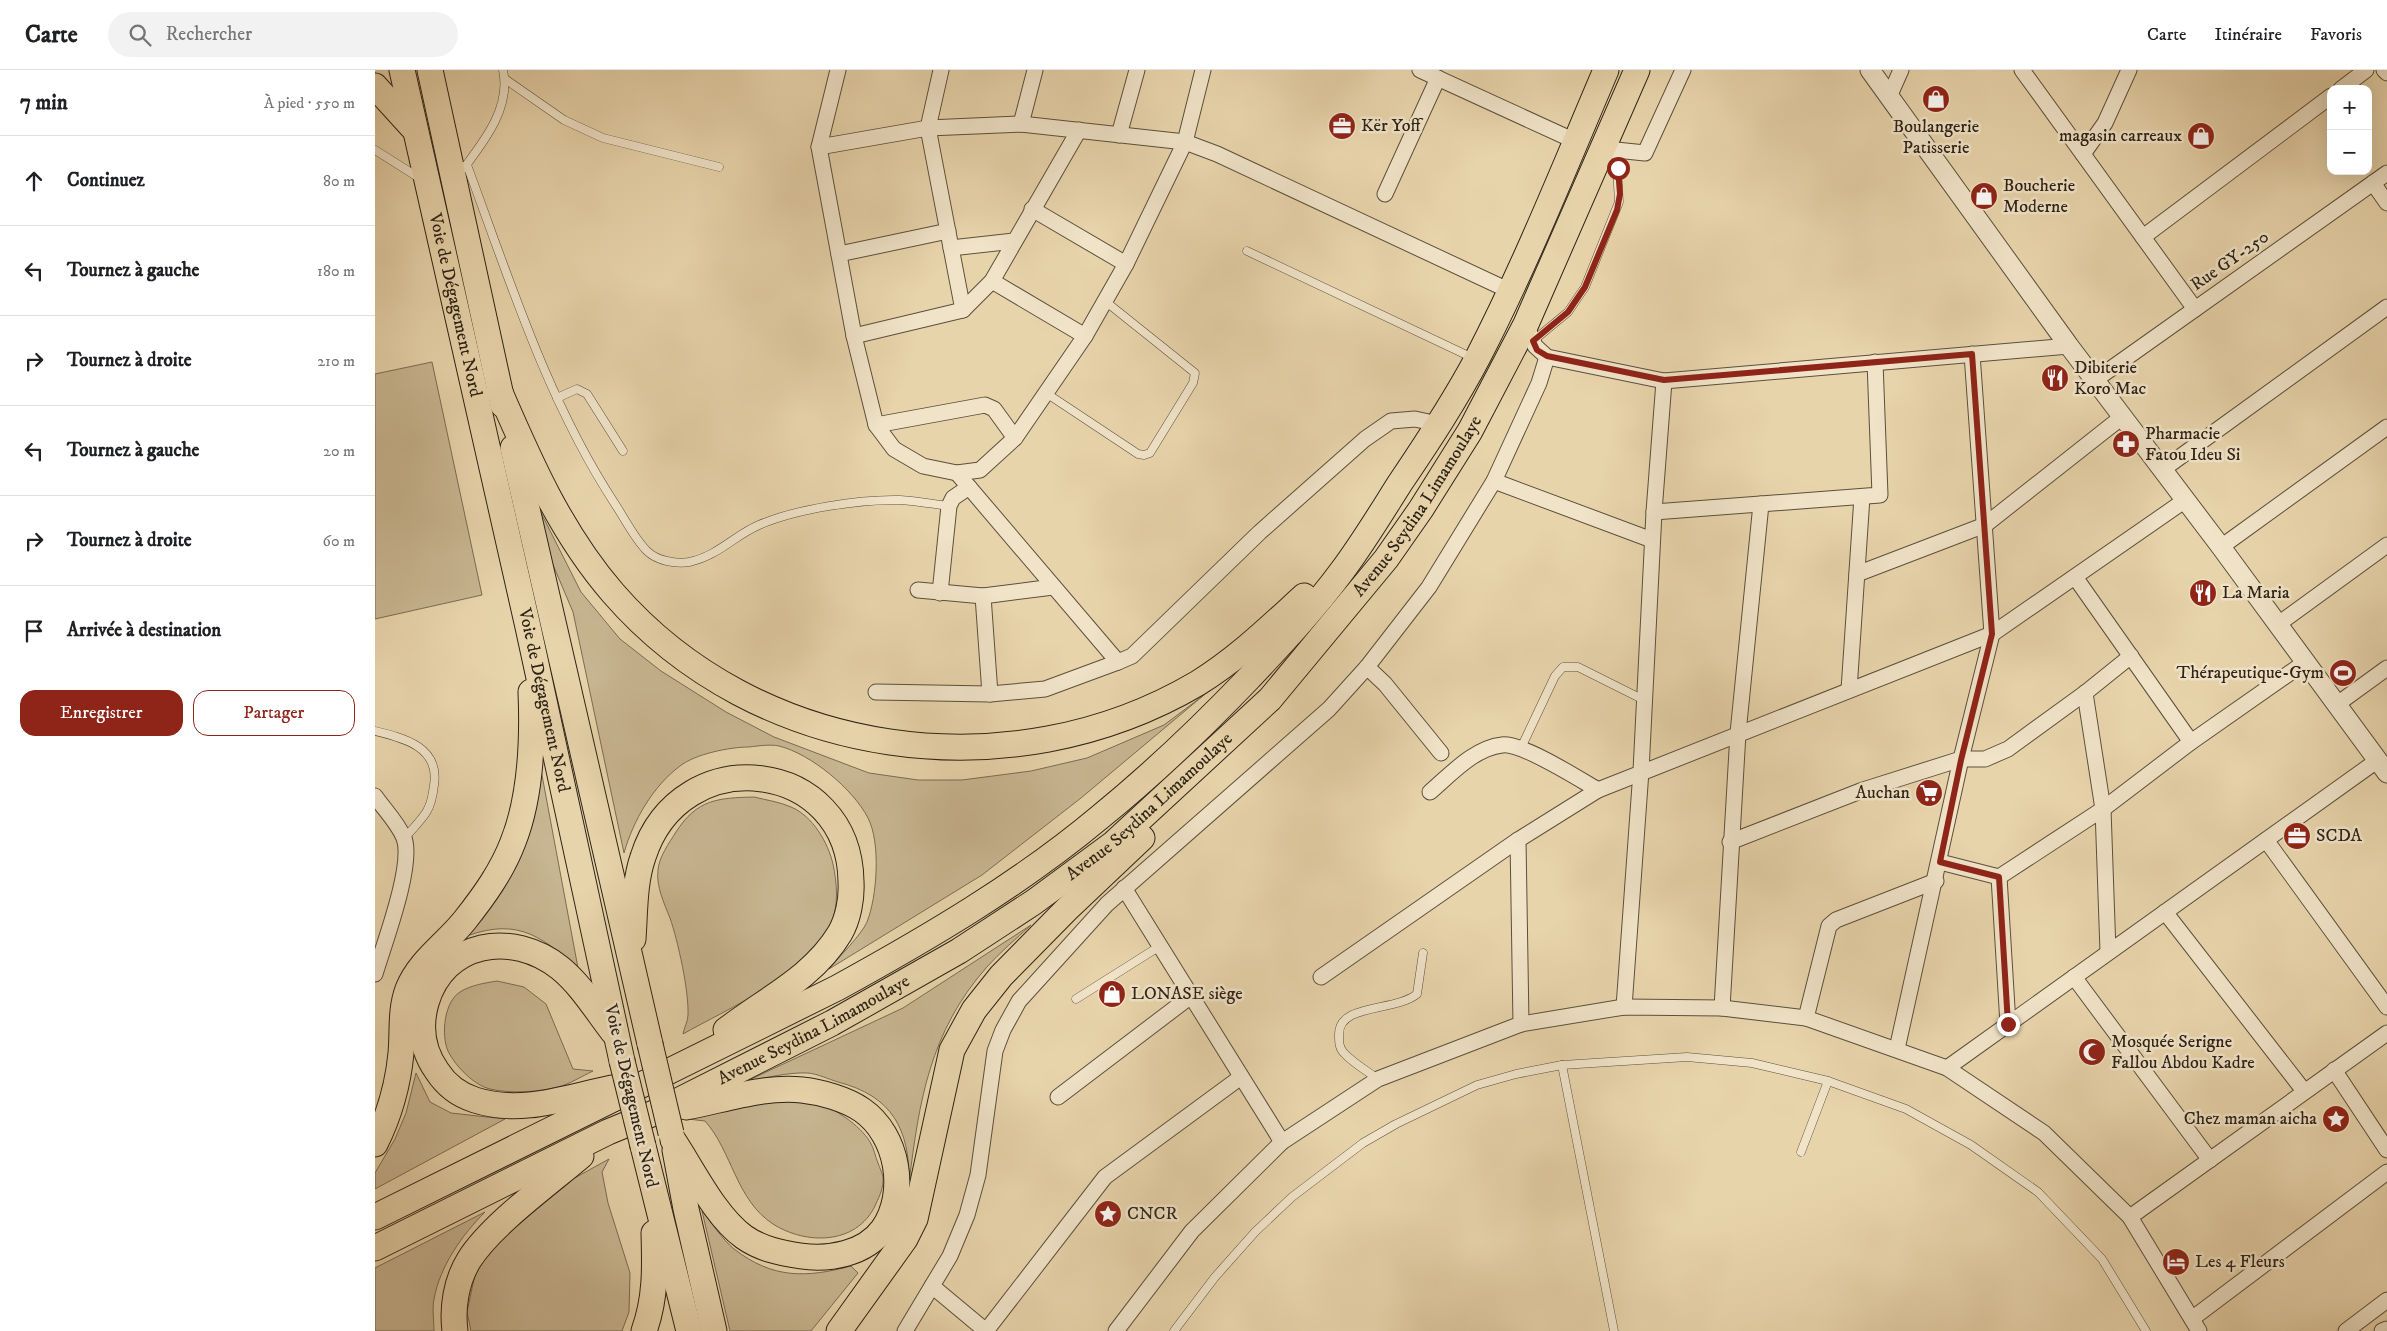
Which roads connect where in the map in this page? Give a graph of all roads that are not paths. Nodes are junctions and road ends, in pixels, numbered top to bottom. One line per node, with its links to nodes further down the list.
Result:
1 (402, 70): 28 (highway, Voie de Dégagement Nord)
2 (430, 70): 39 (highway, Voie de Dégagement Nord)
3 (503, 70): 21 (lane)
4 (838, 70): 33 (street)
5 (941, 70): 27 (street)
6 (1035, 70): 26 (street)
7 (1137, 70): 30 (street)
8 (1203, 70): 31 (street)
9 (1420, 70): 20 (street)
10 (1637, 70): 35 (highway, Avenue Seydina Limamoulaye)
11 (1683, 70): 35 (street)
12 (1870, 70): 24 (street)
13 (1901, 70): 24 (street)
14 (2022, 70): 36 (street)
15 (2366, 70): 22 (street)
16 (2384, 70): 19 (street)
17 (2125, 72): 36 (street)
18 (1604, 73): 32 (highway, Avenue Seydina Limamoulaye)
19 (2387, 73)
20 (1438, 78): 32 (street); 42 (street)
21 (505, 80): 37 (lane); 39 (lane)
22 (2346, 85)
23 (375, 86): 28 (highway)
24 (1889, 97): 61 (street)
25 (2327, 99): 46 (street)
26 (1021, 124): 27 (street); 29 (street)
27 (928, 128): 33 (street); 45 (street)
28 (415, 130): 40 (highway, Voie de Dégagement Nord)
29 (1079, 130): 30 (street); 44 (street)
30 (1119, 135): 31 (street)
31 (1185, 142): 51 (street); 53 (street)
32 (1575, 142): 53 (highway, Avenue Seydina Limamoulaye)
33 (819, 147): 50 (street)
34 (375, 150): 40 (lane)
35 (1608, 151): 58 (highway, Avenue Seydina Limamoulaye); 58 (lane)
36 (2083, 154): 46 (street)
37 (719, 167)
38 (2387, 173): 41 (street, Rue GY-250)
39 (460, 175): 68 (highway, Voie de Dégagement Nord); 70 (lane)
40 (427, 182): 98 (highway, Voie de Dégagement Nord)
41 (2373, 184): 43 (street); 56 (street, Rue GY-250)
42 (1385, 194)
43 (2387, 203)
44 (1032, 209): 47 (street); 51 (street)
45 (947, 230): 48 (street); 50 (street)
46 (2143, 236): 56 (street)
47 (1014, 241): 48 (street); 52 (street)
48 (951, 248): 57 (street)
49 (1247, 251): 64 (lane)
50 (839, 254): 59 (street)
51 (1126, 264): 54 (street)
52 (991, 280): 57 (street); 60 (street)
53 (1511, 291): 64 (highway, Avenue Seydina Limamoulaye)
54 (1105, 301): 60 (street); 69 (lane)
55 (2387, 307): 77 (street)
56 (2195, 309): 67 (street, Rue GY-250)
57 (963, 310): 59 (street)
58 (1529, 333): 63 (street); 109 (highway, Avenue Seydina Limamoulaye)
59 (854, 336): 73 (street)
60 (1085, 336): 69 (street)
61 (2069, 346): 62 (street); 67 (street)
62 (1972, 354): 65 (street); 87 (street)
63 (1547, 356): 66 (street); 79 (street)
64 (1476, 360): 72 (highway, Avenue Seydina Limamoulaye)
65 (1875, 362): 66 (street); 81 (street)
66 (1664, 380): 86 (street)
67 (2095, 380): 71 (street)
68 (499, 390): 83 (highway); 137 (highway, Voie de Dégagement Nord)
69 (1046, 393): 75 (street)
70 (557, 398): 76 (lane); 85 (lane)
71 (2122, 417): 77 (street); 87 (street)
72 (1438, 424): 83 (highway, Avenue Seydina Limamoulaye); 101 (street)
73 (876, 425): 75 (street); 78 (street)
74 (2387, 427): 90 (street)
75 (1015, 438): 78 (street)
76 (623, 450)
77 (2162, 470): 82 (street)
78 (957, 473): 80 (street)
79 (1494, 481): 88 (street); 103 (street)
80 (969, 487): 85 (street); 93 (street)
81 (1862, 496): 84 (street); 91 (street)
82 (2183, 498): 90 (street); 92 (street)
83 (1387, 503): 152 (highway, Avenue Seydina Limamoulaye)
84 (1761, 504): 86 (street); 113 (street)
85 (949, 506): 95 (street)
86 (1654, 512): 88 (street)
87 (1985, 525): 91 (street); 99 (street)
88 (1652, 540): 110 (street)
89 (2387, 545): 97 (street)
90 (2221, 547): 97 (street)
91 (1857, 574): 105 (street)
92 (2075, 577): 99 (street); 100 (street)
93 (1053, 587): 96 (street); 101 (street)
94 (918, 590): 95 (street)
95 (939, 593): 96 (street)
96 (983, 596): 108 (street)
97 (2277, 625): 102 (street)
98 (528, 627): 150 (highway, Voie de Dégagement Nord); 166 (highway)
99 (1992, 634): 105 (street); 117 (street)
100 (2131, 656): 107 (street); 114 (street)
101 (1118, 662): 108 (street)
102 (2305, 663): 111 (street); 114 (street)
103 (1367, 667): 116 (street); 132 (street)
104 (2387, 668): 111 (street)
105 (1849, 690): 113 (street)
106 (876, 692): 108 (street)
107 (2085, 693): 117 (street); 123 (street)
108 (990, 694)
109 (1271, 699): 162 (highway, Avenue Seydina Limamoulaye); 183 (highway)
110 (1644, 700): 115 (lane); 119 (street)
111 (2336, 705): 118 (street)
112 (375, 731): 125 (lane)
113 (1738, 733): 119 (street); 128 (street)
114 (2191, 742): 123 (street)
115 (1521, 748): 120 (street); 121 (street)
116 (1441, 753)
117 (1961, 760): 128 (street); 129 (street)
118 (2383, 766): 127 (street)
119 (1641, 771): 120 (street); 143 (street)
120 (1599, 790): 126 (street)
121 (1430, 792)
122 (375, 796): 124 (street)
123 (2103, 808): 130 (street); 135 (street)
124 (382, 817): 125 (street)
125 (404, 839): 138 (street)
126 (1518, 840): 139 (street); 147 (street)
127 (2266, 840): 133 (street); 144 (street)
128 (1730, 842): 145 (street)
129 (1940, 862): 130 (street); 131 (street)
130 (1999, 877): 148 (street)
131 (1936, 881): 146 (street); 151 (street)
132 (1124, 888): 134 (street); 175 (street)
133 (2165, 912): 135 (street); 160 (street)
134 (1160, 946): 141 (street); 142 (lane)
135 (2109, 952): 140 (street)
136 (1423, 953): 157 (lane)
137 (631, 969): 152 (highway); 164 (highway, Voie de Dégagement Nord, bridge)
138 (375, 974)
139 (1321, 977)
140 (2074, 977): 148 (street); 169 (street)
141 (1191, 996): 156 (street); 161 (street)
142 (1076, 999)
143 (1624, 1007): 145 (street); 147 (street)
144 (2387, 1007)
145 (1722, 1008): 146 (street)
146 (1806, 1018): 151 (street)
147 (1521, 1024): 157 (street)
148 (2008, 1024): 154 (street)
149 (2387, 1033): 155 (street)
150 (619, 1049): 159 (highway); 171 (highway, Voie de Dégagement Nord, bridge)
151 (1897, 1049): 154 (street)
152 (697, 1056): 159 (highway, Avenue Seydina Limamoulaye)
153 (1562, 1065): 158 (lane); 187 (lane); 188 (lane)
154 (1947, 1068): 173 (street)
155 (2334, 1070): 160 (street); 167 (street)
156 (1241, 1077): 165 (street); 185 (street)
157 (1378, 1079): 165 (street)
158 (1828, 1081): 168 (lane); 189 (lane)
159 (644, 1082): 172 (highway, Avenue Seydina Limamoulaye)
160 (2304, 1091): 169 (street)
161 (1058, 1097)
162 (654, 1113): 163 (highway, Avenue Seydina Limamoulaye); 164 (highway)
163 (608, 1132): 174 (highway, Avenue Seydina Limamoulaye); 179 (highway)
164 (672, 1137): 182 (highway, Voie de Dégagement Nord)
165 (1282, 1142): 186 (street)
166 (375, 1144)
167 (2387, 1150)
168 (1801, 1152)
169 (2210, 1160): 173 (street)
170 (2387, 1172): 177 (street)
171 (653, 1188): 180 (highway); 181 (highway, Voie de Dégagement Nord)
172 (375, 1217)
173 (2130, 1217): 177 (street)
174 (375, 1248)
175 (932, 1286): 184 (street); 185 (street)
176 (2387, 1300): 190 (street)
177 (2196, 1325)
178 (2387, 1329): 191 (street)
179 (455, 1331)
180 (644, 1331)
181 (689, 1331)
182 (714, 1331)
183 (839, 1331)
184 (905, 1331)
185 (986, 1331)
186 (1116, 1331)
187 (1173, 1331)
188 (1614, 1331)
189 (2146, 1331)
190 (2346, 1331)
191 (2382, 1331)

